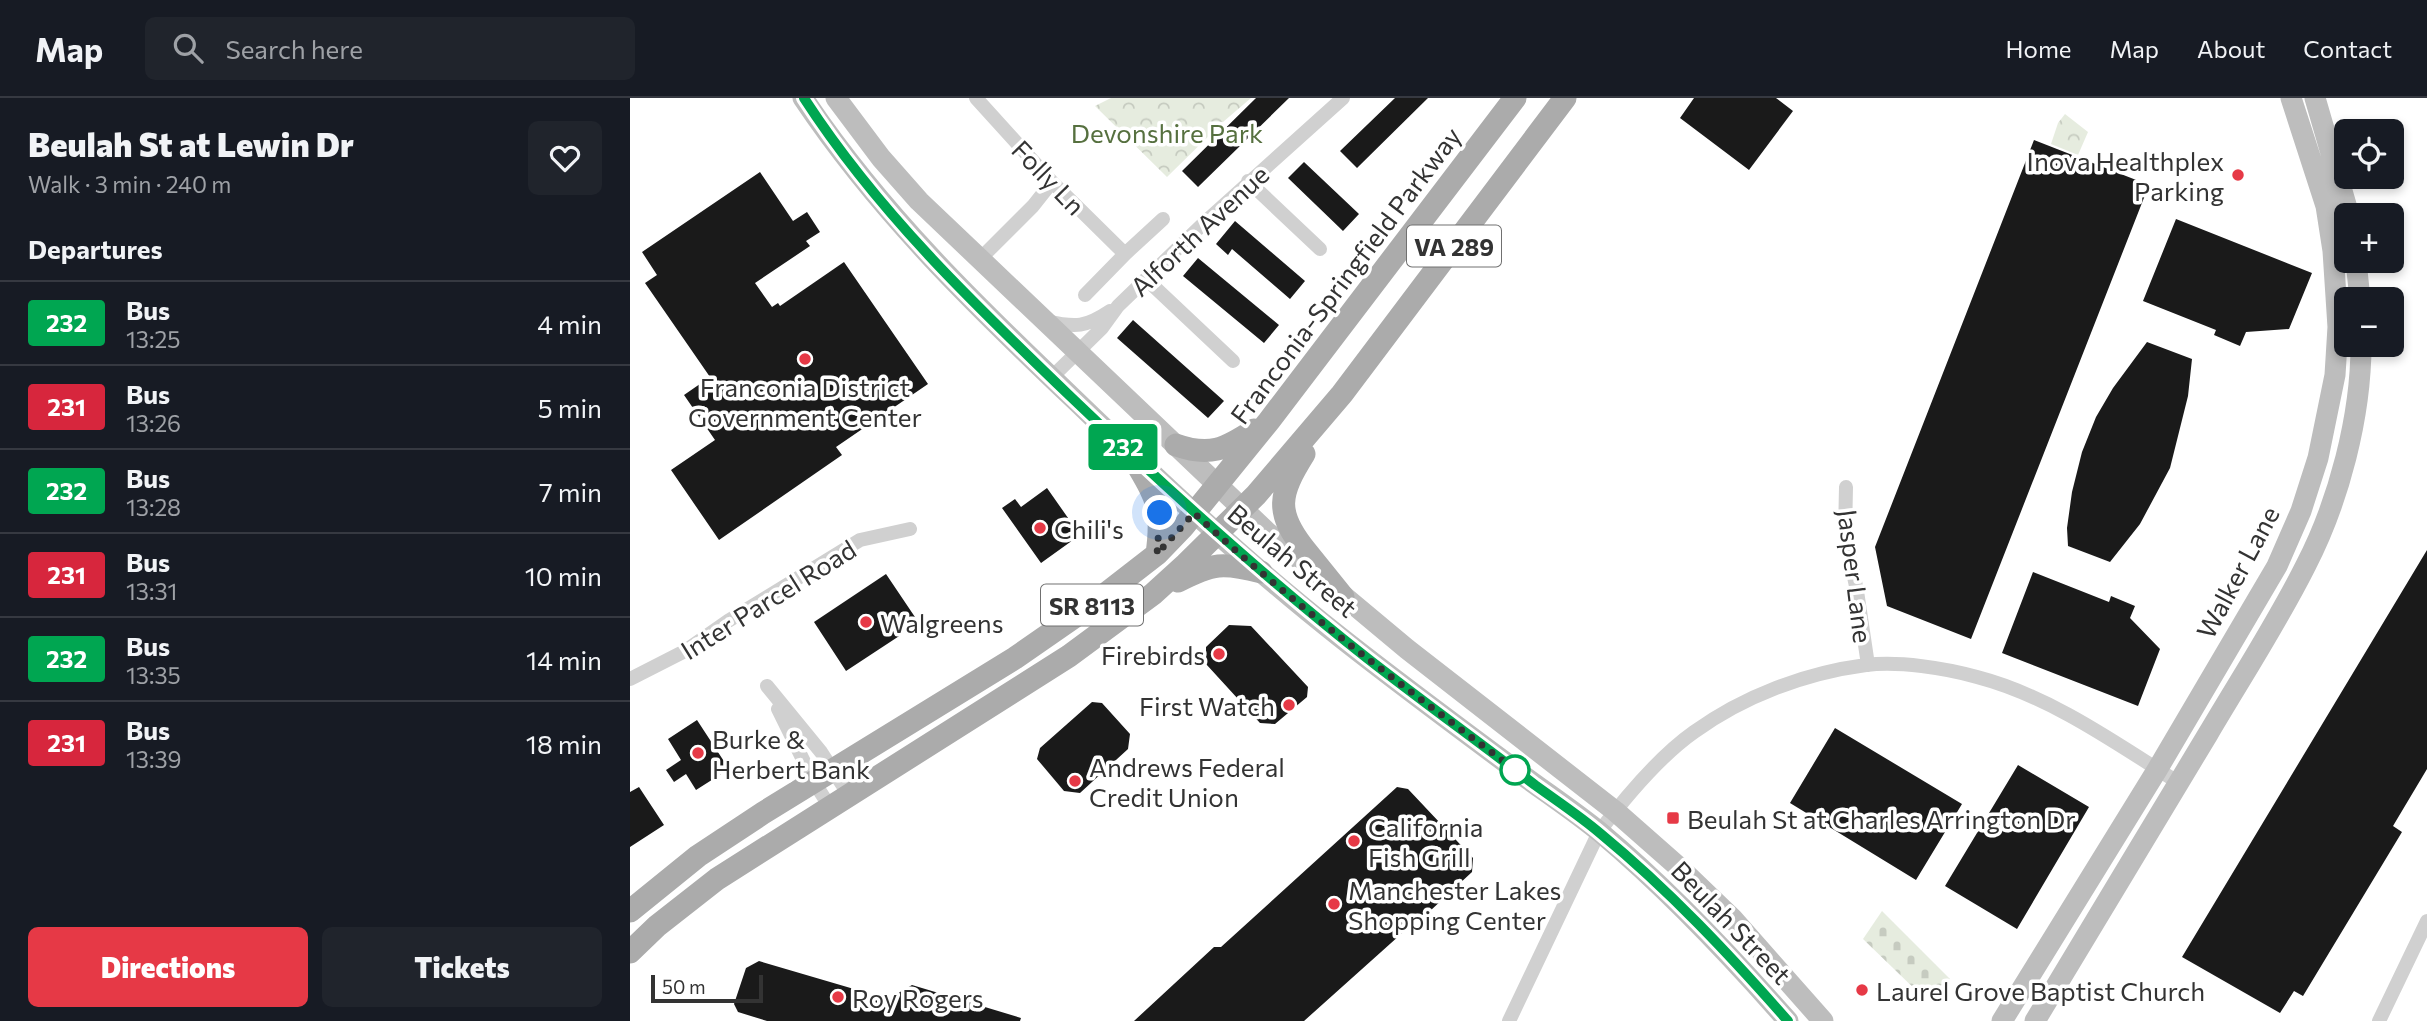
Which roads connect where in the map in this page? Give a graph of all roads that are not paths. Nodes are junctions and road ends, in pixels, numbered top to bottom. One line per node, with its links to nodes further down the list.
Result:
1 (803, 98): 23 (main road, Beulah Street)
2 (836, 98): 15 (main road, Beulah Street)
3 (976, 98): 10 (street, Folly Ln)
4 (1343, 98): 9 (street, Alforth Avenue)
5 (1515, 98): 25 (main road, Franconia-Springfield Parkway / VA 289)
6 (1565, 98): 24 (main road, VA 289)
7 (2291, 98): 40 (main road, Walker Lane)
8 (2315, 98): 11 (main road)
9 (1248, 181): 13 (street); 16 (street, Alforth Avenue)
10 (1052, 182): 14 (street, Folly Ln); 15 (street)
11 (2346, 203)
12 (1163, 219): 14 (street)
13 (1320, 249)
14 (1125, 254): 17 (street)
15 (980, 259): 19 (main road, Beulah Street)
16 (1146, 279): 18 (street, Alforth Avenue); 22 (street)
17 (1085, 295)
18 (1118, 306): 19 (street, Alforth Avenue); 20 (street, Alforth Avenue)
19 (1044, 320): 20 (main road, Beulah Street)
20 (1078, 352): 23 (street, Alforth Avenue); 26 (main road, Beulah Street)
21 (2361, 357): 43 (main road, Walker Lane)
22 (1233, 361)
23 (1051, 378): 27 (main road, Beulah Street)
24 (1342, 394): 30 (main road, VA 289); 37 (main road)
25 (1269, 421): 26 (main road); 28 (main road, Franconia-Springfield Parkway / VA 289)
26 (1176, 445): 28 (main road, Beulah Street)
27 (1131, 454): 31 (main road, Beulah Street); 34 (main road)
28 (1217, 485): 30 (main road, Beulah Street); 31 (main road, SR 8113)
29 (1846, 487): 38 (street, Jasper Lane)
30 (1242, 509): 33 (main road, SR 8113); 37 (main road, Beulah Street)
31 (1194, 513): 33 (main road, Beulah Street); 34 (main road, SR 8113)
32 (909, 529): 39 (street, Inter Parcel Road)
33 (1217, 534): 35 (main road, Beulah Street); 36 (main road, SR 8113)
34 (1157, 554): 41 (main road, SR 8113)
35 (1261, 572): 36 (main road); 46 (main road, Beulah Street)
36 (1153, 594): 44 (main road, SR 8113)
37 (1343, 597): 45 (main road, Beulah Street)
38 (1867, 665): 40 (street); 45 (street)
39 (630, 679)
40 (2157, 769): 43 (street); 53 (main road, Walker Lane)
41 (835, 770): 42 (main road, SR 8113); 42 (street); 44 (street)
42 (814, 782): 44 (street); 47 (main road, SR 8113)
43 (2179, 783): 54 (main road, Walker Lane)
44 (840, 801): 49 (main road, SR 8113)
45 (1615, 811): 46 (street); 52 (main road, Beulah Street)
46 (1599, 832): 50 (street); 51 (main road, Beulah Street)
47 (630, 911)
48 (2427, 921): 55 (street)
49 (630, 952)
50 (1509, 1021)
51 (1788, 1021)
52 (1823, 1021)
53 (2002, 1021)
54 (2035, 1021)
55 (2379, 1021)

